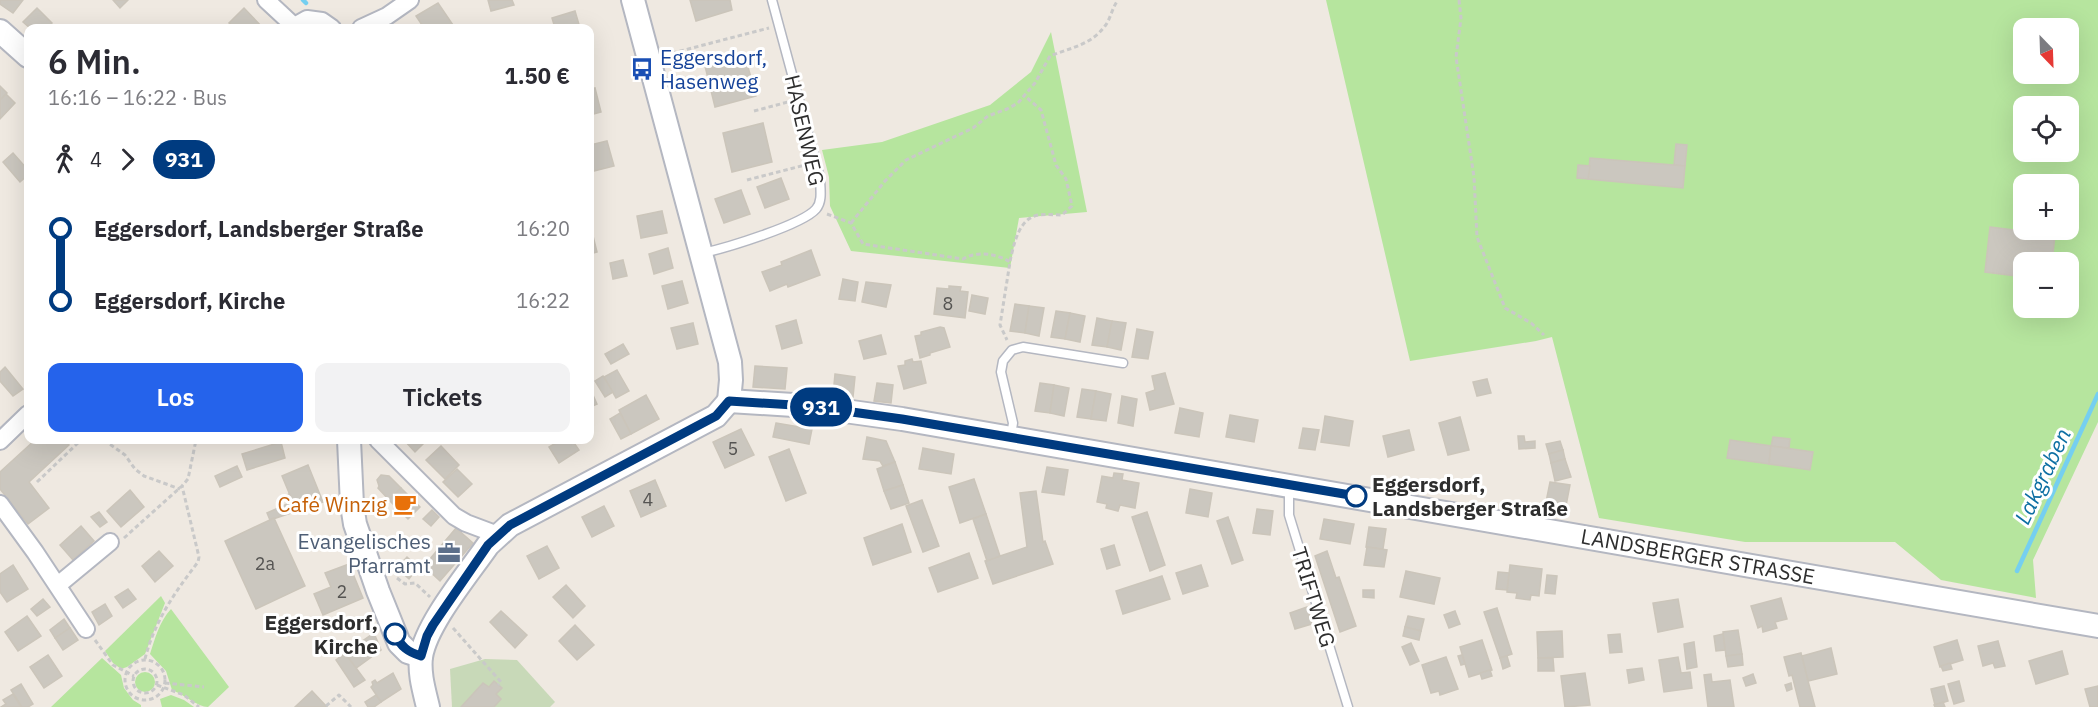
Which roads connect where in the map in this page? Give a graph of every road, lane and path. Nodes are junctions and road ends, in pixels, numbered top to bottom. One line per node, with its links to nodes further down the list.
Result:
1 (266, 0): 7 (street)
2 (410, 0): 10 (street)
3 (633, 0): 14 (main road)
4 (772, 0): 11 (lane, HASENWEG)
5 (1118, 0): 15 (path)
6 (1459, 0): 24 (path)
7 (289, 24)
8 (298, 24): 9 (street)
9 (326, 24)
10 (370, 24)
11 (779, 25): 14 (path); 16 (lane, HASENWEG)
12 (0, 31): 13 (main road)
13 (24, 52)
14 (648, 59): 22 (main road)
15 (1025, 96): 21 (path); 23 (path)
16 (799, 100): 17 (path); 18 (lane, HASENWEG)
17 (754, 111)
18 (815, 162): 19 (path); 20 (lane, HASENWEG)
19 (747, 180)
20 (816, 209): 21 (path); 22 (lane, HASENWEG)
21 (851, 224): 23 (path)
22 (701, 254): 27 (main road)
23 (1010, 262): 25 (path)
24 (1544, 335)
25 (1012, 350): 26 (lane); 29 (lane)
26 (1123, 363)
27 (729, 401): 29 (main road, LANDSBERGER STRASSE); 40 (main road)
28 (24, 418): 30 (street)
29 (1011, 438): 37 (main road, LANDSBERGER STRASSE)
30 (0, 441)
31 (77, 444): 36 (path)
32 (109, 444): 38 (path)
33 (195, 444): 38 (path)
34 (349, 444): 47 (main road)
35 (382, 444): 40 (street)
36 (37, 482)
37 (1290, 485): 45 (main road, LANDSBERGER STRASSE); 66 (lane, TRIFTWEG)
38 (181, 487): 41 (path); 48 (path)
39 (0, 504): 43 (street)
40 (498, 535): 44 (main road)
41 (110, 542): 43 (street)
42 (397, 578): 44 (path)
43 (58, 585): 46 (street)
44 (443, 619): 47 (main road); 54 (path)
45 (2098, 626)
46 (86, 628): 50 (path)
47 (421, 656): 65 (main road)
48 (147, 660): 49 (path); 50 (path); 52 (path)
49 (147, 669): 51 (path); 53 (path)
50 (125, 673): 51 (path); 59 (path)
51 (134, 676): 56 (path)
52 (165, 683): 55 (path); 57 (path)
53 (157, 685): 57 (path); 58 (path)
54 (498, 685)
55 (204, 687)
56 (135, 688): 58 (path); 59 (path)
57 (164, 688): 60 (path); 63 (path)
58 (144, 693): 60 (path)
59 (130, 694): 60 (path)
60 (143, 700): 62 (path)
61 (326, 706): 64 (path)
62 (143, 707)
63 (199, 707)
64 (351, 707)
65 (428, 707)
66 (1348, 707)

